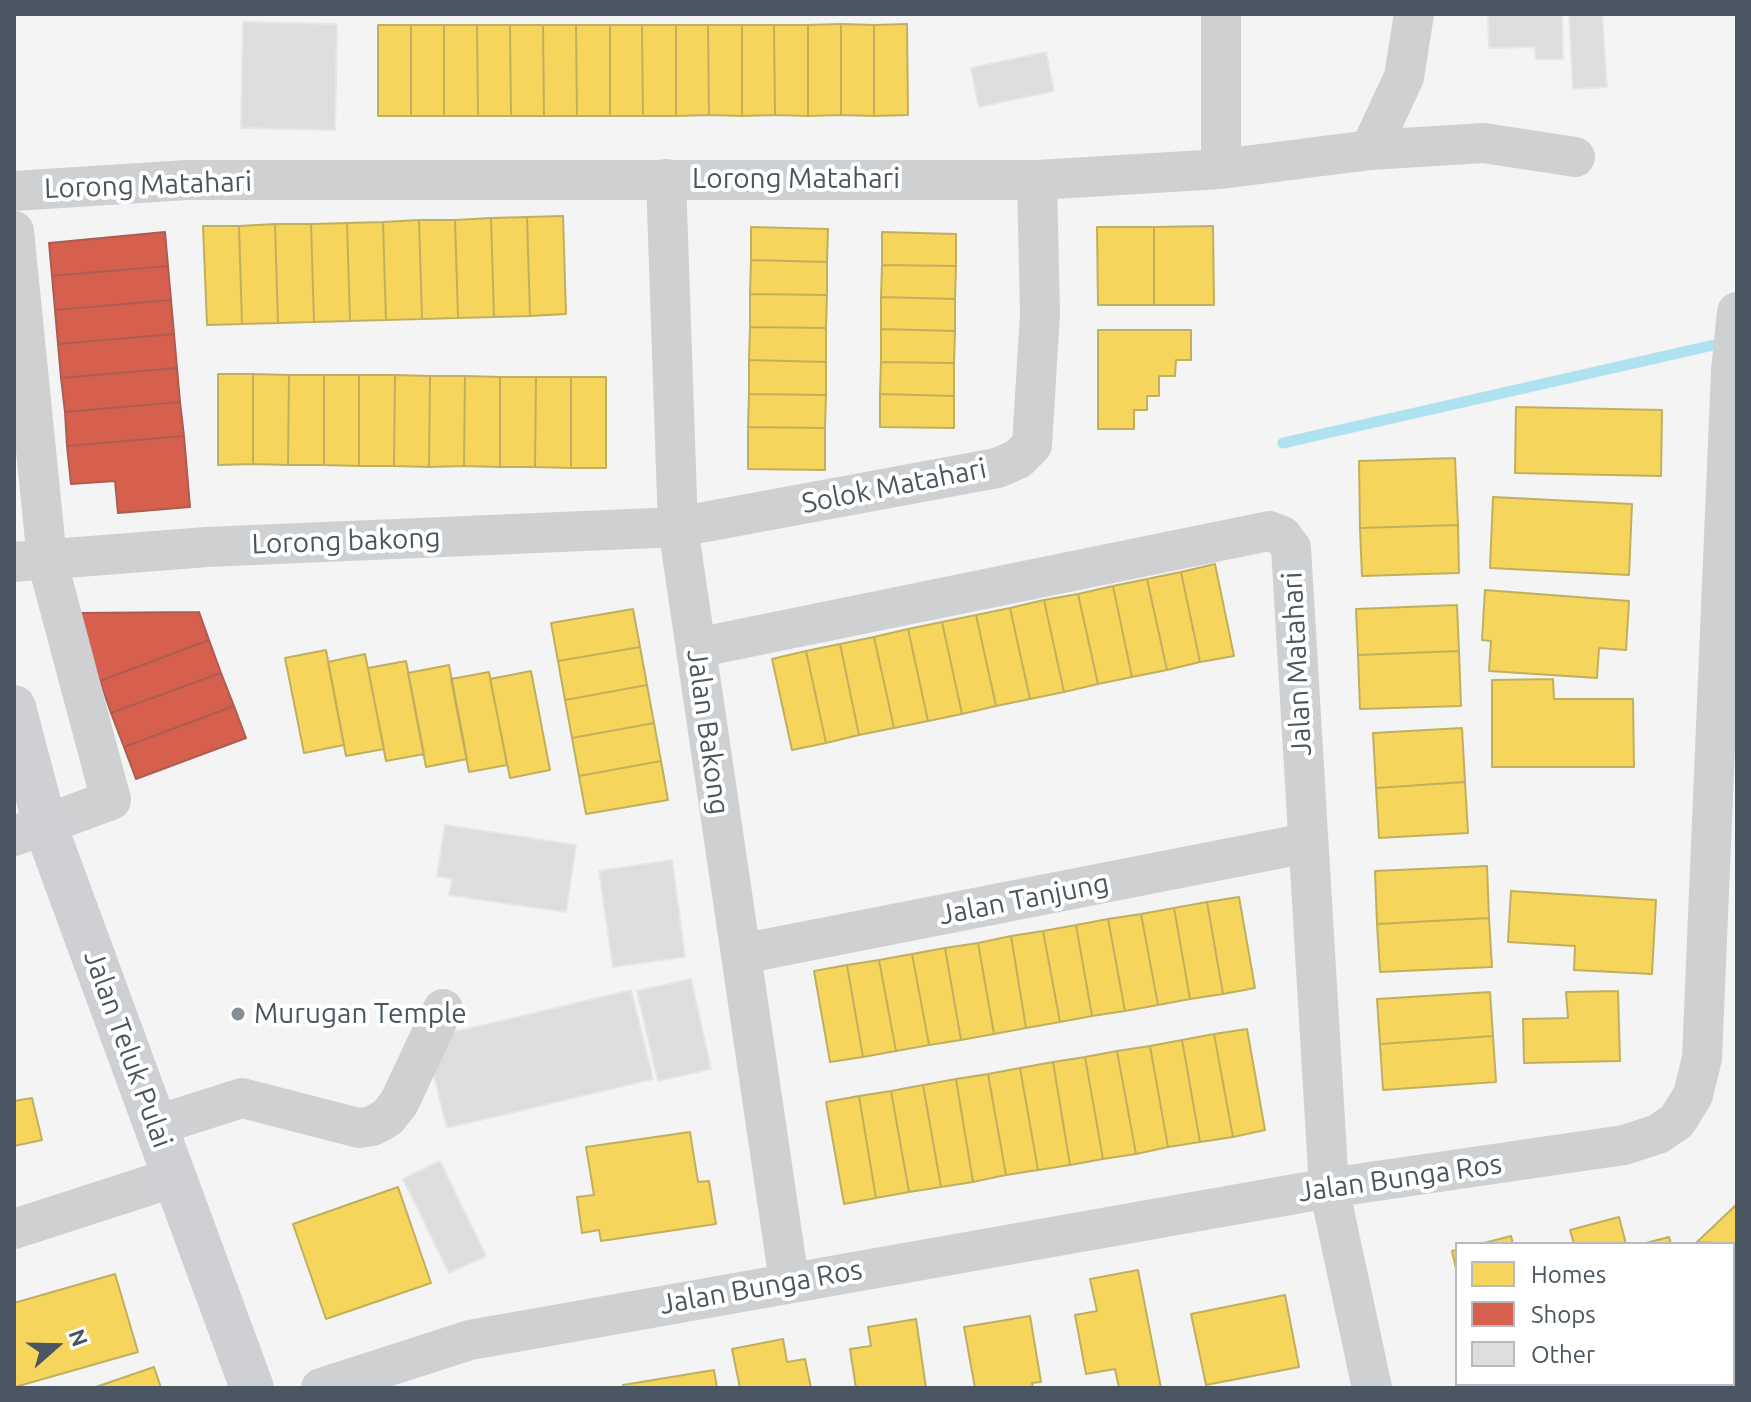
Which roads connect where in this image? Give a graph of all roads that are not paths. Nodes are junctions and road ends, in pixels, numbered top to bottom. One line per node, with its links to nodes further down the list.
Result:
1 (1221, 14): 5 (street)
2 (1414, 14): 3 (street)
3 (1370, 150): 4 (street, Lorong Matahari); 5 (street, Lorong Matahari)
4 (1575, 157)
5 (1221, 169): 7 (street, Lorong Matahari)
6 (666, 179): 7 (street, Lorong Matahari); 8 (street, Lorong Matahari); 12 (street, Jalan Bakong)
7 (1037, 180): 12 (street, Solok Matahari)
8 (14, 191)
9 (14, 231): 13 (street)
10 (1737, 312): 11 (street, Jalan Bunga Ros)
11 (1736, 322): 22 (street, Jalan Bunga Ros)
12 (678, 527): 13 (street, Lorong bakong); 14 (street, Jalan Bakong)
13 (31, 561): 16 (street)
14 (696, 648): 17 (street, Jalan Matahari); 18 (street, Jalan Bakong)
15 (14, 707): 16 (main road, Jalan Teluk Pulai)
16 (30, 830): 20 (main road, Jalan Teluk Pulai)
17 (1307, 843): 18 (street, Jalan Tanjung); 22 (street, Jalan Matahari)
18 (741, 954): 24 (street, Jalan Bakong)
19 (443, 1009): 20 (street)
20 (157, 1125): 21 (main road, Jalan Teluk Pulai)
21 (175, 1177): 23 (street); 25 (main road, Jalan Teluk Pulai)
22 (1329, 1188): 24 (street, Jalan Bunga Ros); 27 (street, Jalan Matahari)
23 (14, 1229)
24 (789, 1281): 26 (street, Jalan Bunga Ros)
25 (252, 1388)
26 (321, 1388)
27 (1372, 1388)

